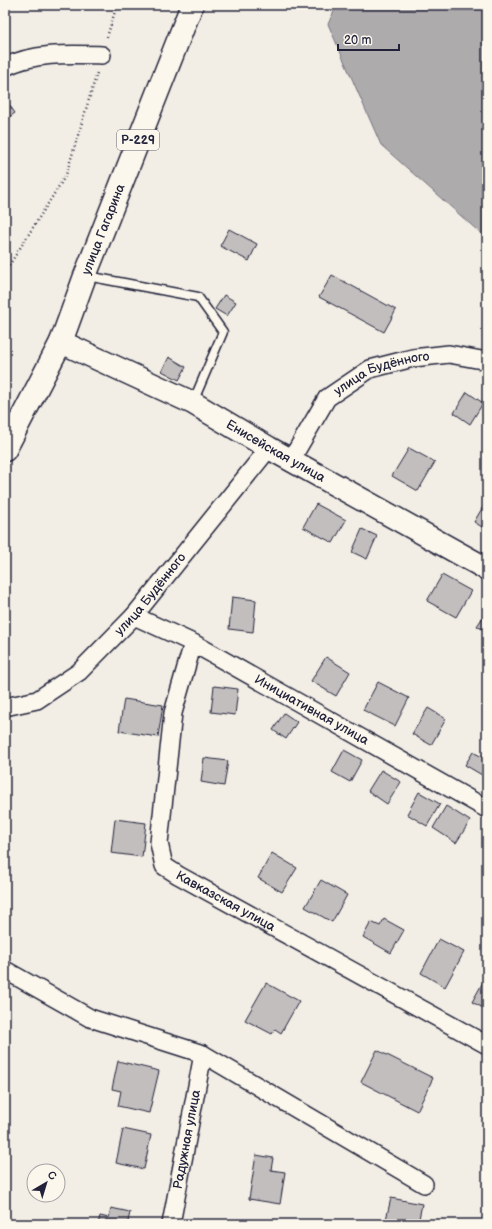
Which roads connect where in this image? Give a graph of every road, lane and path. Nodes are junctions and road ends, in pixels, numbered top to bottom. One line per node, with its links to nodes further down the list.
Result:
1 (117, 5): 3 (path)
2 (192, 5): 6 (street, улица Гагарина / Р-229)
3 (102, 55): 4 (street); 5 (path)
4 (5, 67)
5 (5, 272)
6 (85, 276): 7 (street, улица Гагарина / Р-229); 9 (lane)
7 (61, 342): 9 (street, Енисейская улица); 11 (street, улица Гагарина / Р-229)
8 (487, 361): 12 (street, улица Будённого)
9 (193, 402): 10 (street, Енисейская улица)
10 (269, 448): 12 (street, Енисейская улица); 14 (street, улица Будённого)
11 (5, 450)
12 (291, 460): 13 (street, Енисейская улица)
13 (487, 569)
14 (134, 616): 15 (street, Инициативная улица); 16 (street, улица Будённого)
15 (193, 643): 17 (street, Инициативная улица); 19 (street, Кавказская улица)
16 (5, 708)
17 (487, 809)
18 (5, 970): 20 (street)
19 (487, 1045)
20 (203, 1054): 21 (street); 22 (street, Радужная улица)
21 (424, 1184)
22 (171, 1224)

